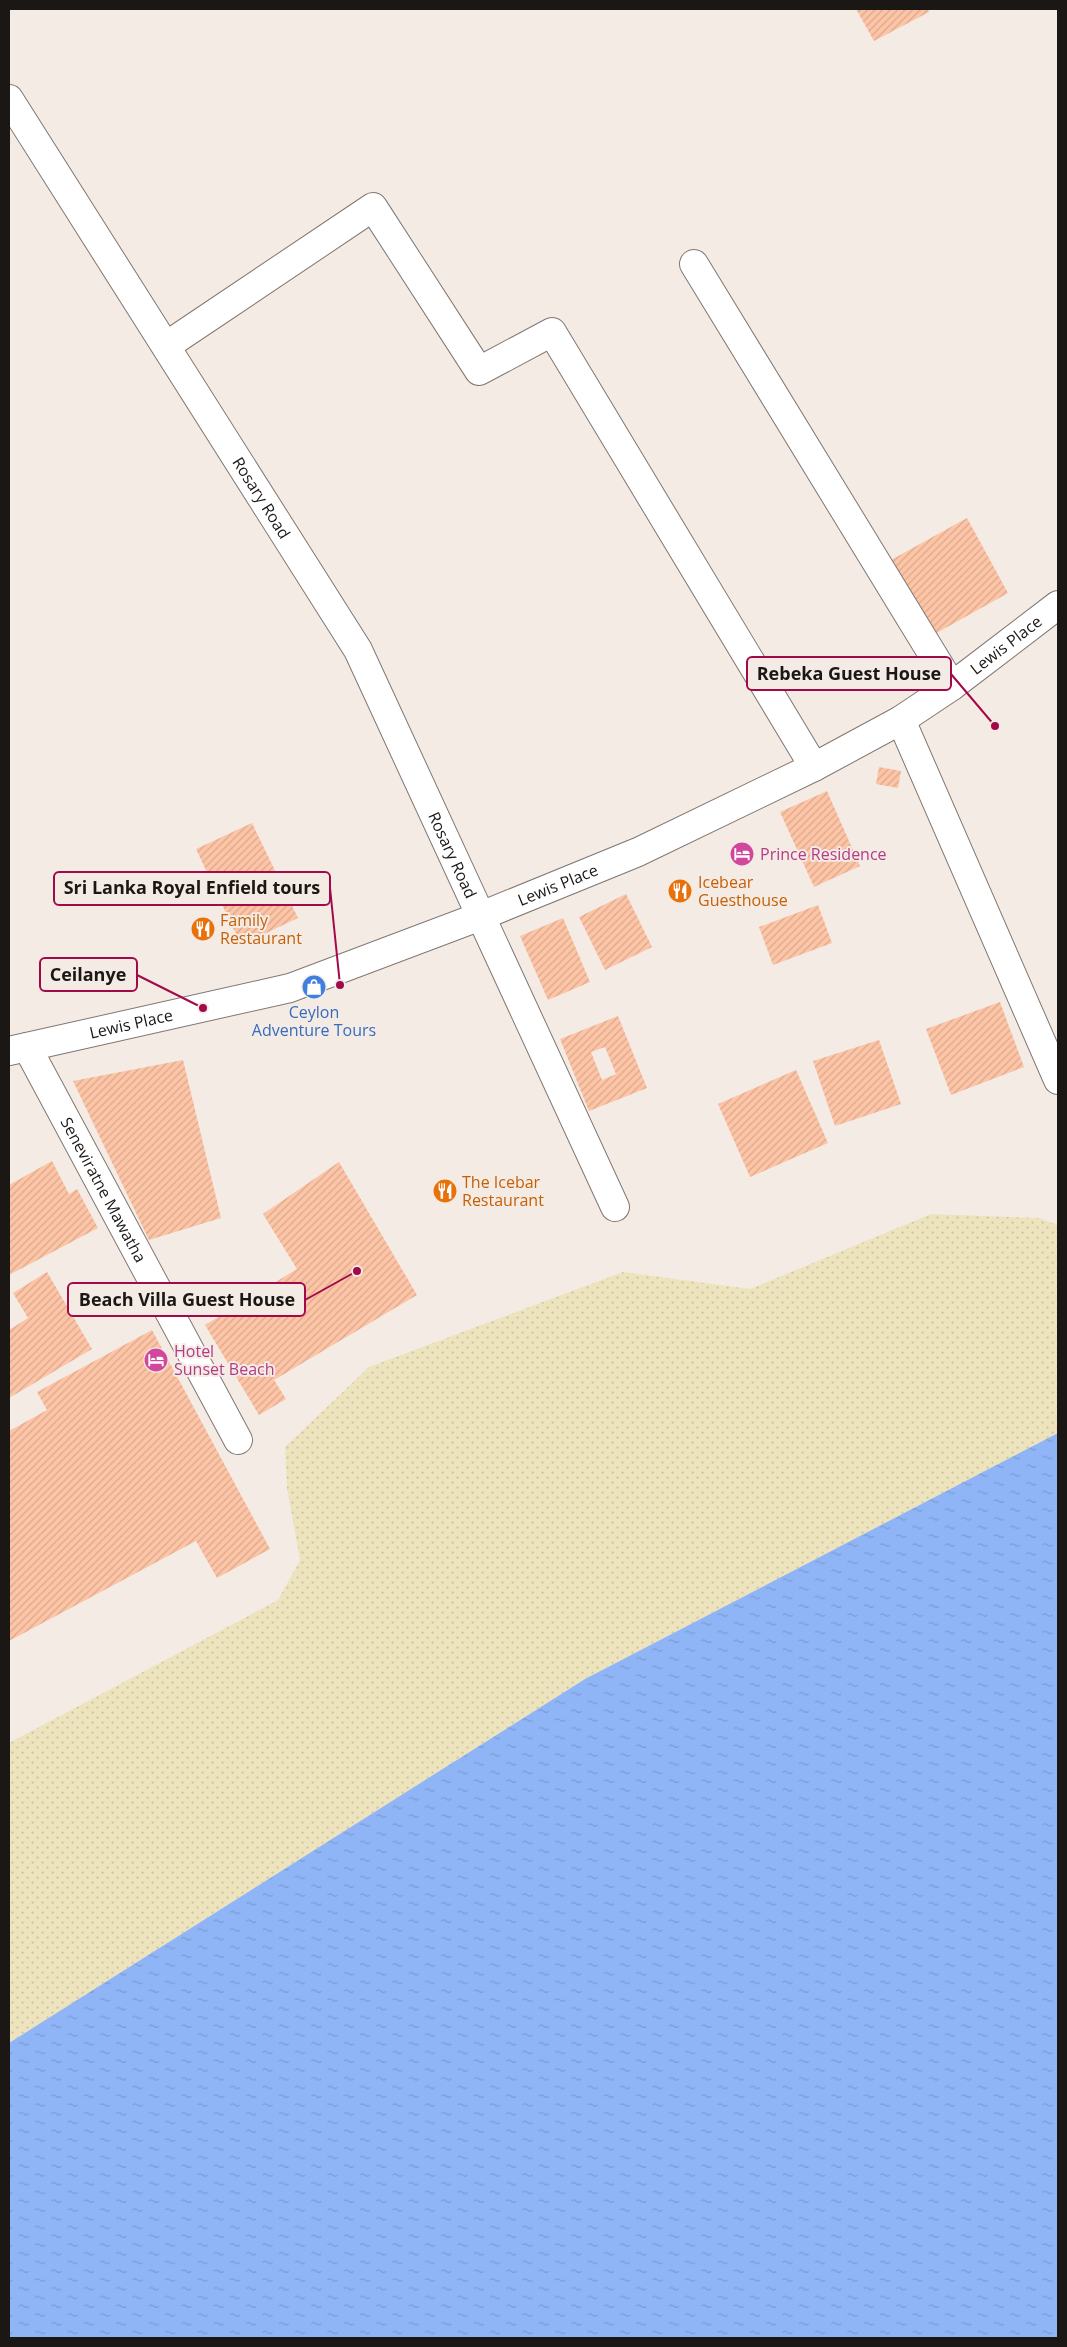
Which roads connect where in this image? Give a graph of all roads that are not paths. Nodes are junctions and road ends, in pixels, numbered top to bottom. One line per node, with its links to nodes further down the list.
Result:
1 (9, 98): 3 (street, Rosary Road)
2 (694, 264): 5 (street)
3 (166, 346): 7 (street); 8 (street, Rosary Road)
4 (1058, 606): 5 (street, Lewis Place)
5 (952, 686): 6 (street, Lewis Place)
6 (901, 720): 7 (street, Lewis Place); 10 (street)
7 (814, 767): 8 (street, Lewis Place)
8 (481, 916): 9 (street, Lewis Place); 11 (street, Rosary Road)
9 (18, 1049): 12 (street, Seneviratne Mawatha)
10 (1058, 1080)
11 (616, 1207)
12 (238, 1440)

